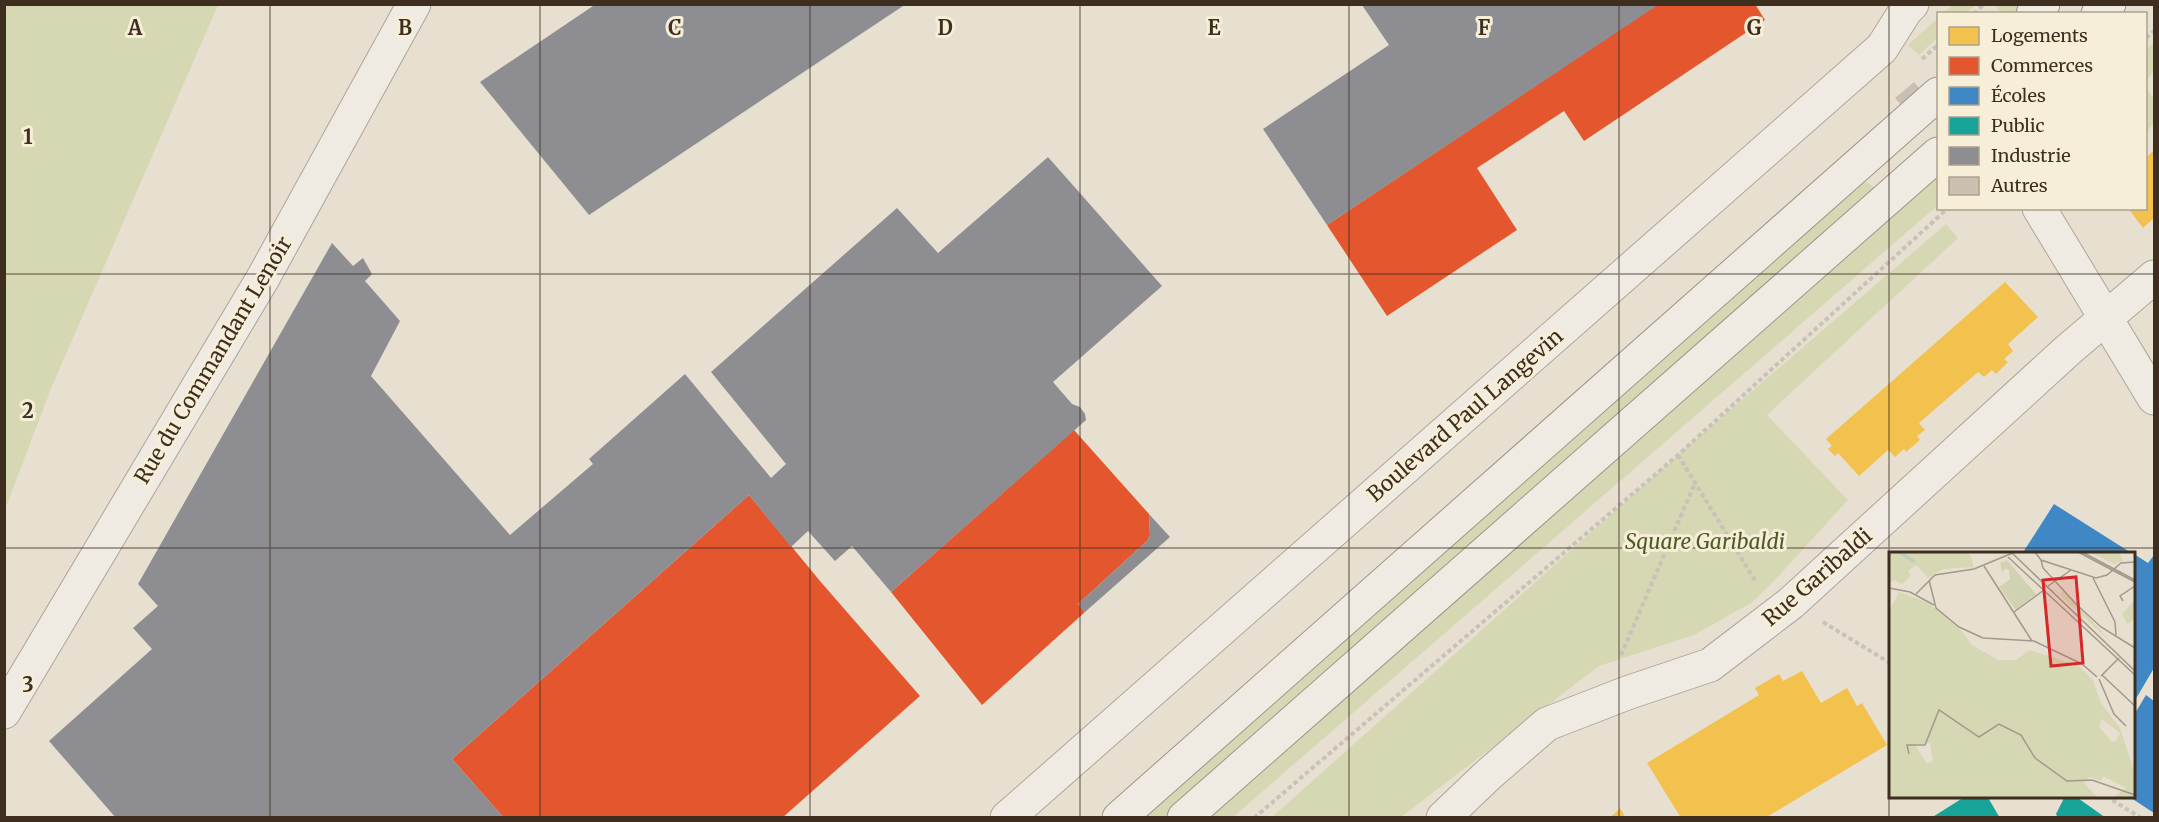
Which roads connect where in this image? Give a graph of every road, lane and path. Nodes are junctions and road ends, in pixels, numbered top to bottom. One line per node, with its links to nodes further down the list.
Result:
1 (414, 4): 15 (street, Rue du Commandant Lenoir)
2 (1907, 6): 17 (street, Boulevard Paul Langevin)
3 (1937, 95): 18 (street)
4 (1937, 155): 19 (street)
5 (1946, 210): 10 (path)
6 (2040, 210): 8 (street)
7 (2154, 277): 8 (street, Rue Garibaldi)
8 (2105, 318): 9 (street); 12 (street, Rue Garibaldi)
9 (2154, 398)
10 (1678, 455): 11 (path); 20 (path)
11 (1695, 482): 12 (path); 14 (path)
12 (1791, 603): 13 (path); 14 (street, Rue Garibaldi)
13 (1889, 662)
14 (1628, 693): 21 (street, Rue Garibaldi)
15 (4, 712)
16 (2109, 798): 22 (path)
17 (1007, 818)
18 (1119, 818)
19 (1184, 818)
20 (1254, 818)
21 (1443, 818)
22 (2140, 818)

